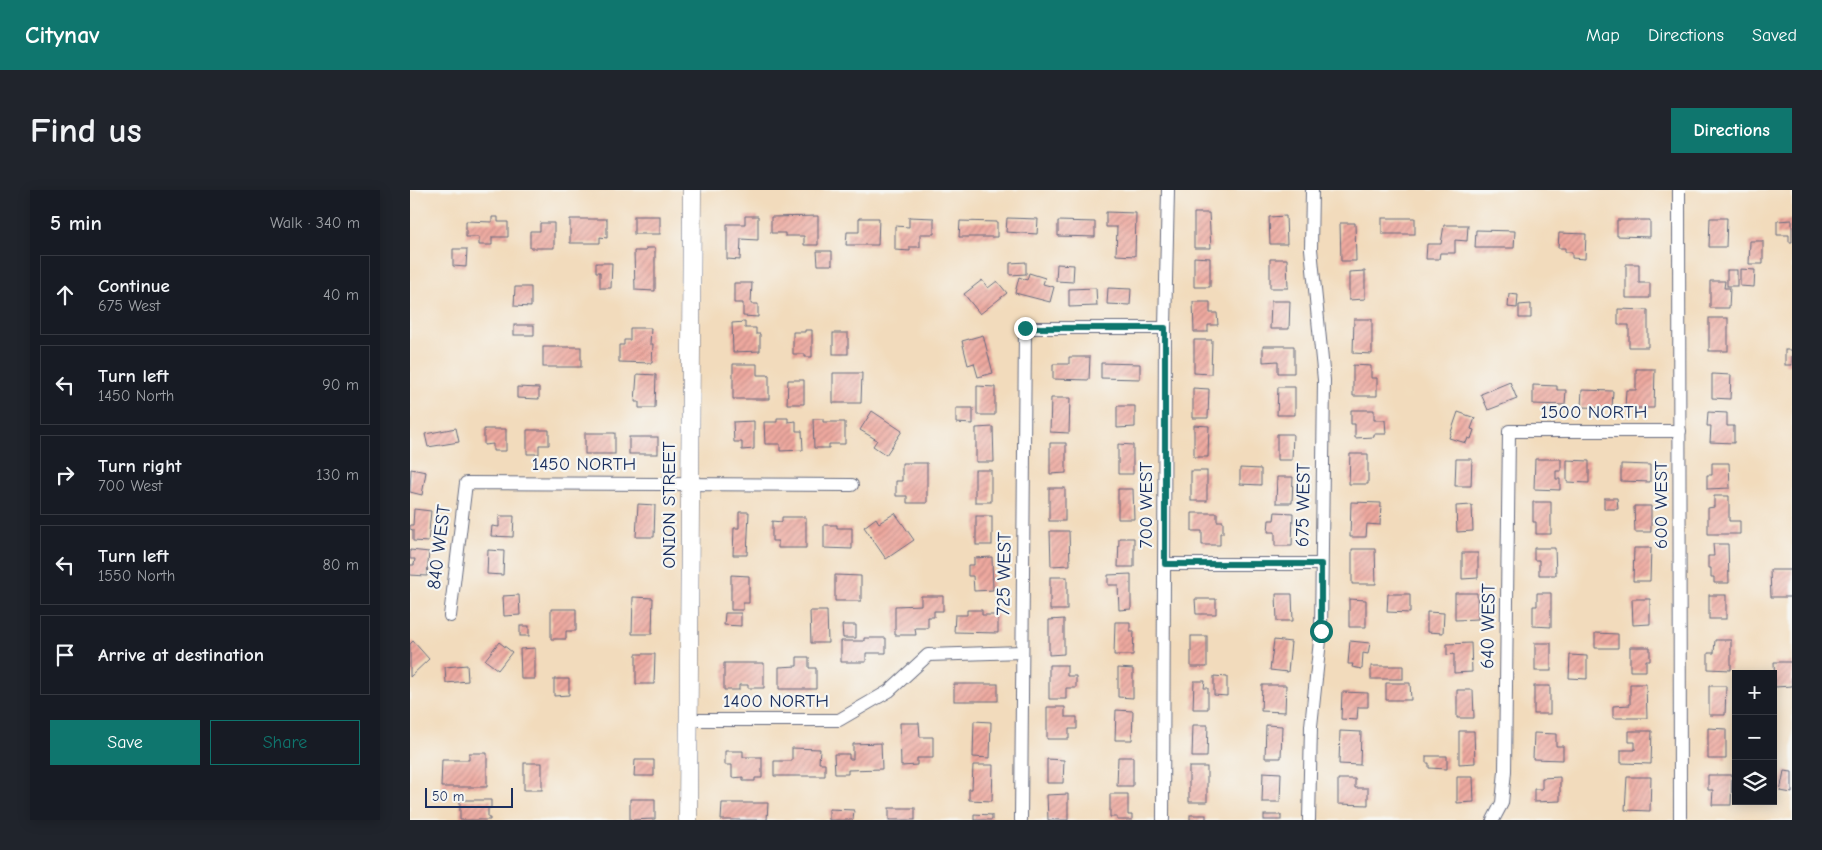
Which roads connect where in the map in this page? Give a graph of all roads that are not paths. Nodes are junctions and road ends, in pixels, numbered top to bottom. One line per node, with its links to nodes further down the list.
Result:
1 (692, 190): 9 (street, ONION STREET)
2 (1168, 190): 5 (street, 700 WEST)
3 (1312, 190): 12 (street, 675 WEST)
4 (1679, 190): 7 (street, 600 WEST)
5 (1165, 328): 11 (street, 700 WEST); 14 (street, 725 WEST)
6 (1509, 431): 7 (street, 1500 NORTH); 20 (street, 640 WEST)
7 (1680, 431): 21 (street, 600 WEST)
8 (466, 483): 9 (street, 1450 NORTH); 13 (street, 840 WEST)
9 (690, 483): 10 (street, 1450 NORTH); 15 (street, ONION STREET)
10 (852, 485)
11 (1165, 564): 12 (street); 18 (street, 700 WEST)
12 (1321, 564): 19 (street, 675 WEST)
13 (450, 616)
14 (1022, 652): 15 (street, 1400 NORTH); 17 (street, 725 WEST)
15 (689, 720): 16 (street, ONION STREET)
16 (688, 820)
17 (1022, 820)
18 (1163, 820)
19 (1309, 820)
20 (1493, 820)
21 (1680, 820)

